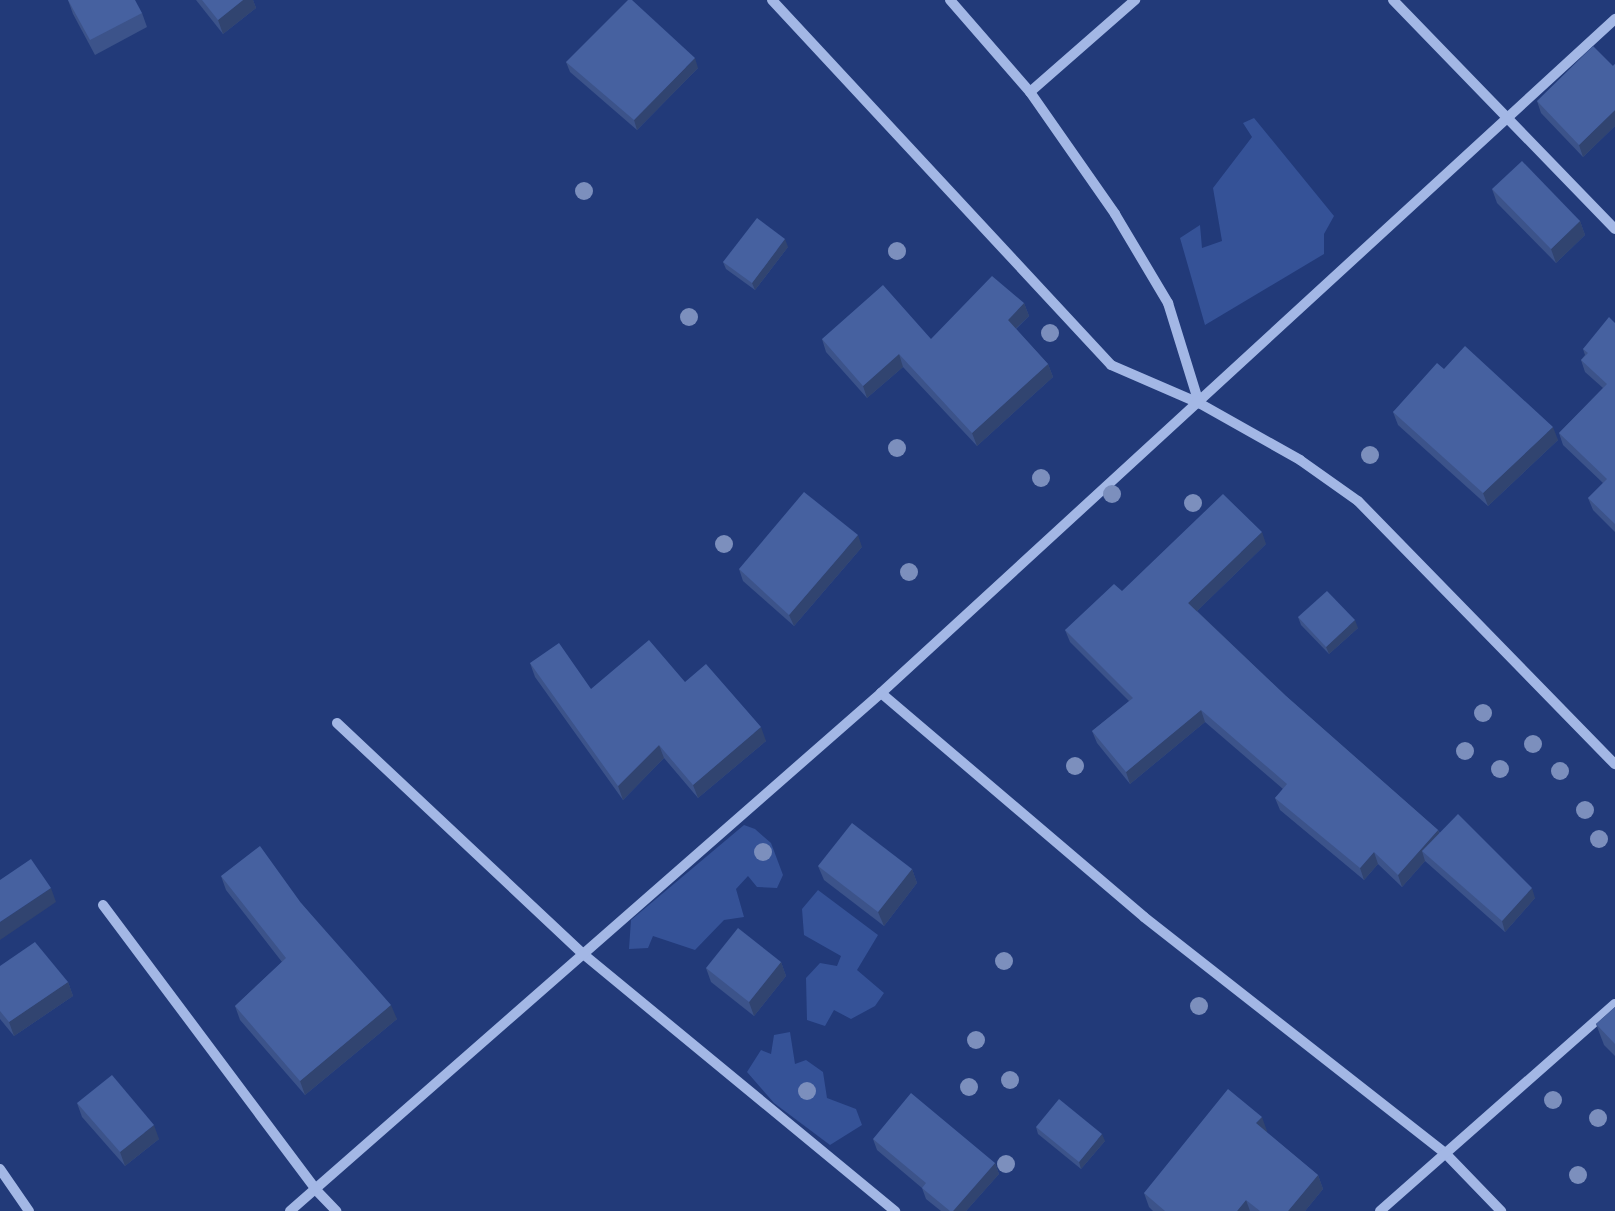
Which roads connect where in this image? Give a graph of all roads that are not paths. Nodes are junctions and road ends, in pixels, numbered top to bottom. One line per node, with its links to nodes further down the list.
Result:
1 (772, 0): 9 (street)
2 (950, 0): 6 (street)
3 (1135, 0): 6 (street)
4 (1392, 0): 7 (street)
5 (1615, 20): 7 (street)
6 (1030, 92): 9 (street)
7 (1508, 116): 8 (street); 9 (street)
8 (1615, 229)
9 (1199, 403): 10 (street); 12 (street)
10 (881, 693): 14 (street); 16 (street)
11 (337, 723): 14 (street)
12 (1615, 764)
13 (103, 905): 18 (street)
14 (582, 952): 18 (street); 22 (street)
15 (1615, 1004): 16 (street)
16 (1445, 1153): 23 (street); 24 (street)
17 (0, 1169): 19 (street)
18 (317, 1191): 20 (street); 21 (street)
19 (29, 1211)
20 (291, 1211)
21 (336, 1211)
22 (895, 1211)
23 (1380, 1211)
24 (1501, 1211)

